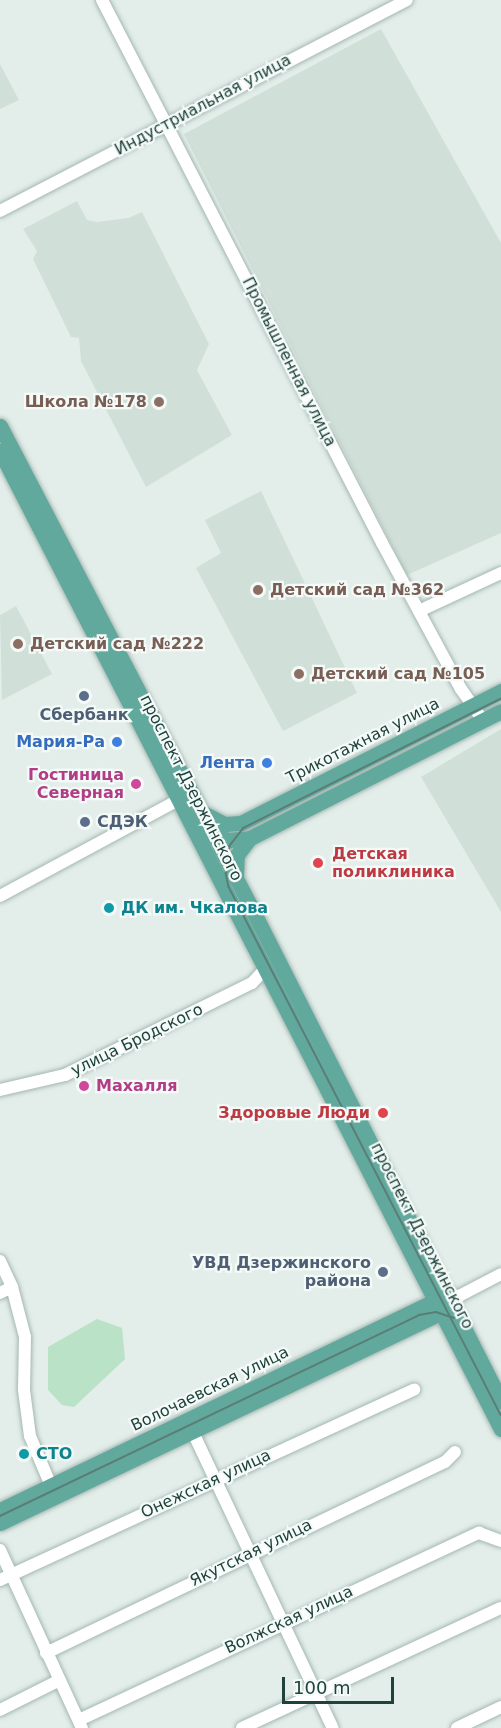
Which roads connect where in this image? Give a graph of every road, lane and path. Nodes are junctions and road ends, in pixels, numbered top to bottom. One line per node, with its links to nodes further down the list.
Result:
1 (102, 0): 3 (street, Промышленная улица)
2 (407, 0): 3 (street, Индустриальная улица)
3 (168, 124): 4 (street, Индустриальная улица); 8 (street, Промышленная улица)
4 (0, 211)
5 (0, 426): 14 (main road, проспект Дзержинского)
6 (0, 451): 13 (main road, проспект Дзержинского)
7 (501, 573): 8 (street)
8 (419, 611): 10 (street, Промышленная улица)
9 (501, 691): 10 (main road, Трикотажная улица)
10 (471, 706): 12 (street, Промышленная улица); 15 (main road, Трикотажная улица)
11 (501, 711): 12 (main road)
12 (483, 720): 16 (main road)
13 (177, 800): 14 (main road, проспект Дзержинского); 20 (street)
14 (193, 814): 15 (main road); 17 (main road); 19 (main road, проспект Дзержинского)
15 (241, 823): 17 (main road)
16 (250, 838): 17 (main road); 18 (main road)
17 (226, 847): 18 (main road, проспект Дзержинского); 19 (main road)
18 (236, 878): 26 (main road, проспект Дзержинского)
19 (223, 889): 21 (main road, проспект Дзержинского)
20 (0, 896)
21 (264, 970): 22 (street, улица Бродского); 26 (main road, проспект Дзержинского)
22 (0, 1090)
23 (0, 1261): 25 (street)
24 (501, 1274): 26 (street)
25 (6, 1290): 33 (street)
26 (447, 1302): 28 (main road, проспект Дзержинского); 29 (main road, Волочаевская улица); 29 (main road, Волочаевская улица); 30 (main road, проспект Дзержинского)
27 (414, 1390): 32 (street, Онежская улица)
28 (501, 1401)
29 (190, 1427): 32 (street); 33 (main road, Волочаевская улица)
30 (501, 1429)
31 (455, 1452): 38 (street, Якутская улица)
32 (215, 1479): 38 (street); 39 (street, Онежская улица)
33 (54, 1492): 34 (main road, Волочаевская улица); 35 (main road, Волочаевская улица)
34 (0, 1510)
35 (0, 1523)
36 (501, 1541): 41 (street, Волжская улица)
37 (0, 1550): 39 (street)
38 (250, 1553): 41 (street); 42 (street, Якутская улица)
39 (5, 1577): 42 (street)
40 (501, 1608): 44 (street)
41 (283, 1623): 44 (street); 47 (street, Волжская улица)
42 (46, 1653): 43 (street)
43 (58, 1681): 46 (street); 47 (street)
44 (316, 1693): 48 (street); 49 (street)
45 (501, 1707): 50 (street)
46 (0, 1710)
47 (81, 1724)
48 (242, 1728)
49 (333, 1728)
50 (457, 1728)

